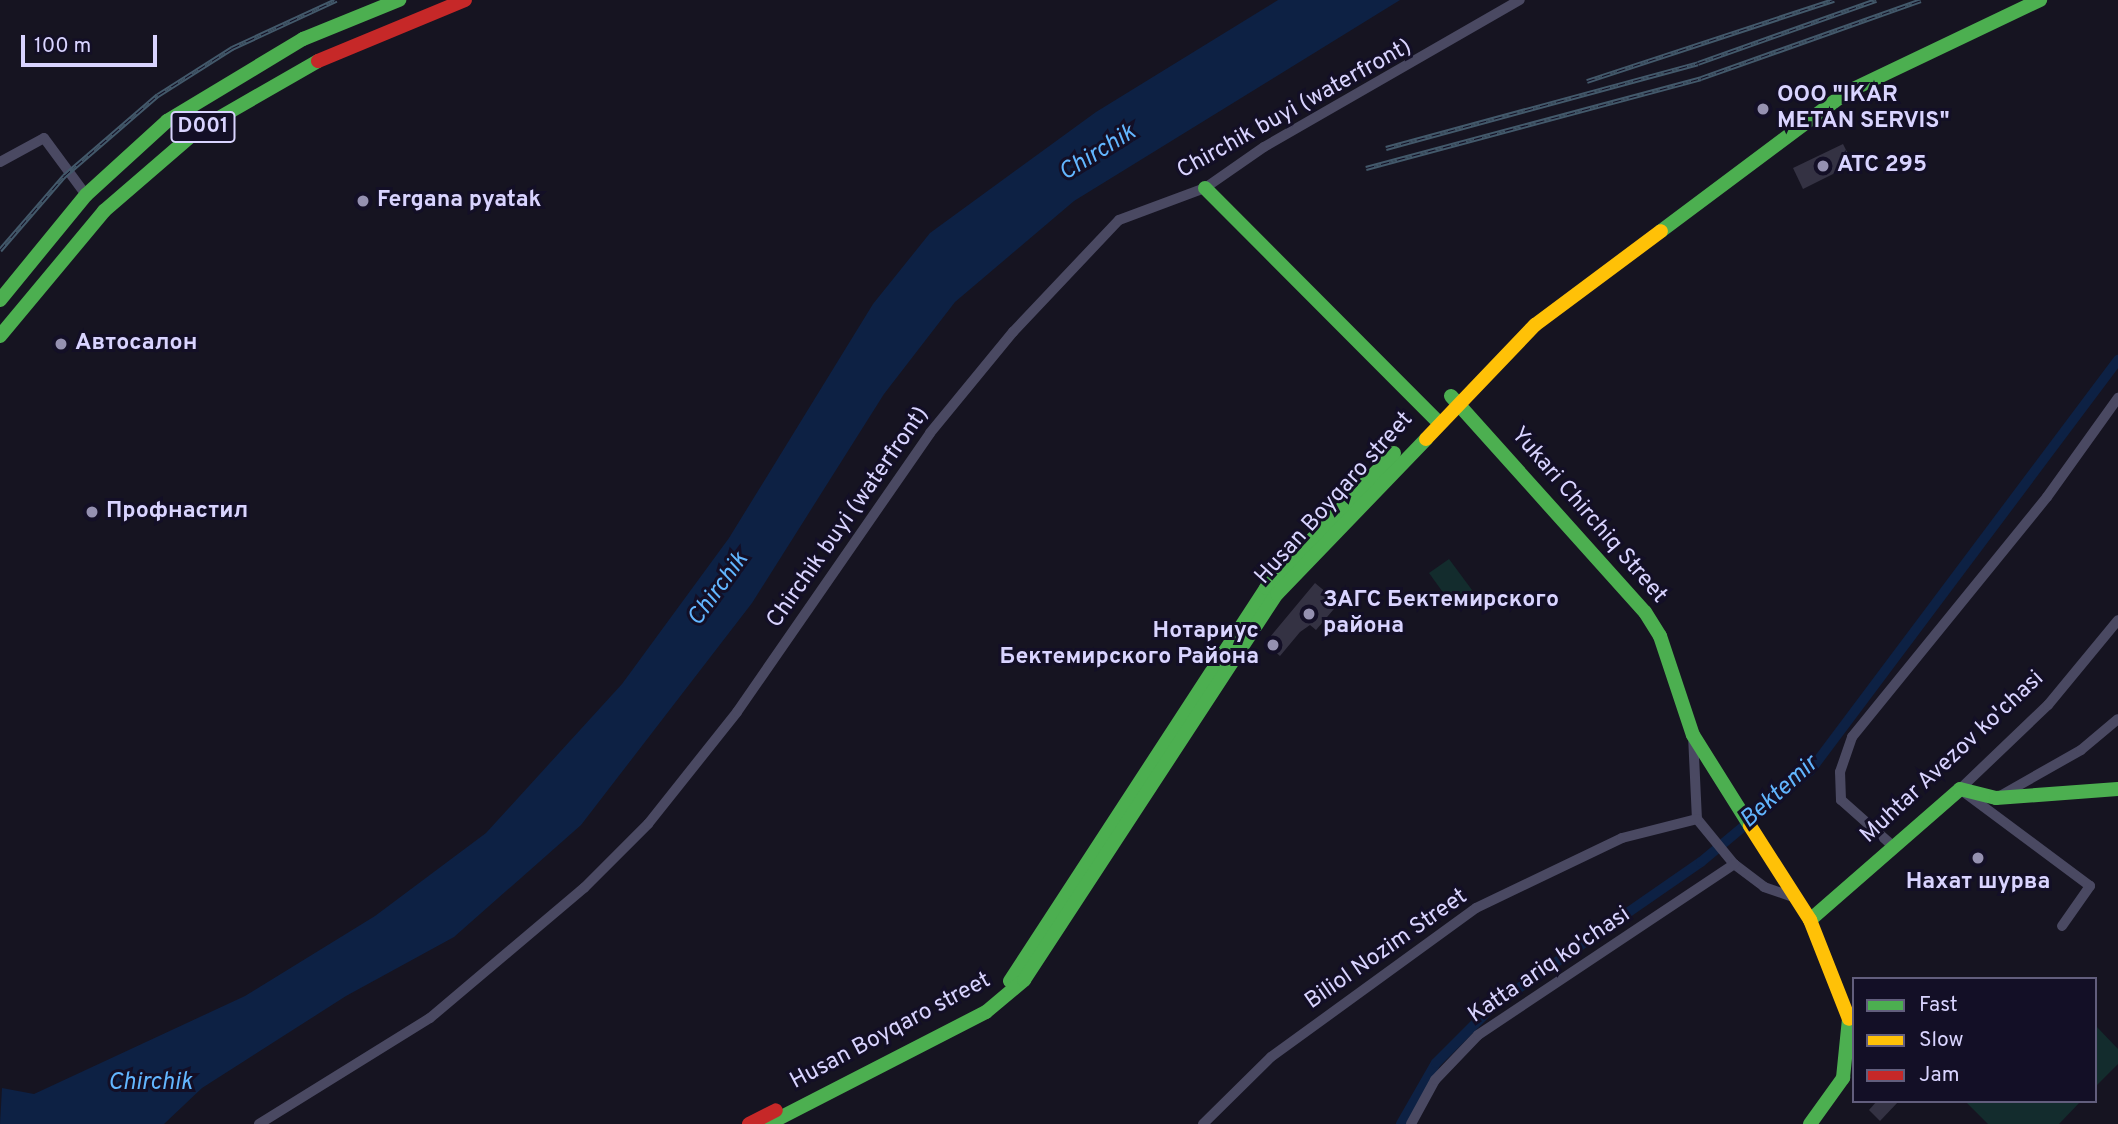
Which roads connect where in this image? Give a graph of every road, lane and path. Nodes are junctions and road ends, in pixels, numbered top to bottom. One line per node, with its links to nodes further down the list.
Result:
1 (399, 0): 6 (main road, D001)
2 (465, 0): 7 (main road, D001)
3 (1520, 0): 10 (street, Chirchik buyi (waterfront))
4 (2017, 0): 8 (main road, Husan Boyqaro street)
5 (2040, 0): 8 (main road, Husan Boyqaro street)
6 (332, 27): 7 (main road); 11 (main road, D001)
7 (342, 47): 12 (main road, D001)
8 (1845, 88): 15 (main road, Husan Boyqaro street)
9 (0, 162): 11 (street)
10 (1205, 188): 17 (main road); 31 (street, Chirchik buyi (waterfront))
11 (83, 199): 12 (main road); 13 (main road, D001)
12 (97, 218): 14 (main road, D001)
13 (0, 300)
14 (0, 336)
15 (1453, 398): 17 (main road, Husan Boyqaro street); 21 (main road, Yukari Chirchiq Street)
16 (2118, 398): 26 (street)
17 (1434, 418): 19 (main road, Husan Boyqaro street)
18 (2118, 620): 22 (street, Muhtar Avezov ko'chasi)
19 (1227, 655): 32 (main road, Husan Boyqaro street); 33 (main road, Husan Boyqaro street)
20 (2118, 719): 24 (street)
21 (1693, 735): 25 (street); 28 (main road, Yukari Chirchiq Street)
22 (1961, 789): 24 (main road); 26 (main road, Muhtar Avezov ko'chasi); 30 (street)
23 (2118, 789): 24 (main road)
24 (1996, 798)
25 (1697, 819): 27 (street); 34 (street, Biliol Nozim Street)
26 (1894, 847): 29 (main road, Muhtar Avezov ko'chasi)
27 (1734, 864): 28 (street); 35 (street, Katta ariq ko'chasi)
28 (1798, 899): 29 (main road, Yukari Chirchiq Street)
29 (1810, 920): 36 (main road, Yukari Chirchiq Street)
30 (2062, 926)
31 (259, 1124)
32 (749, 1124)
33 (768, 1124)
34 (1203, 1124)
35 (1412, 1124)
36 (1810, 1124)

